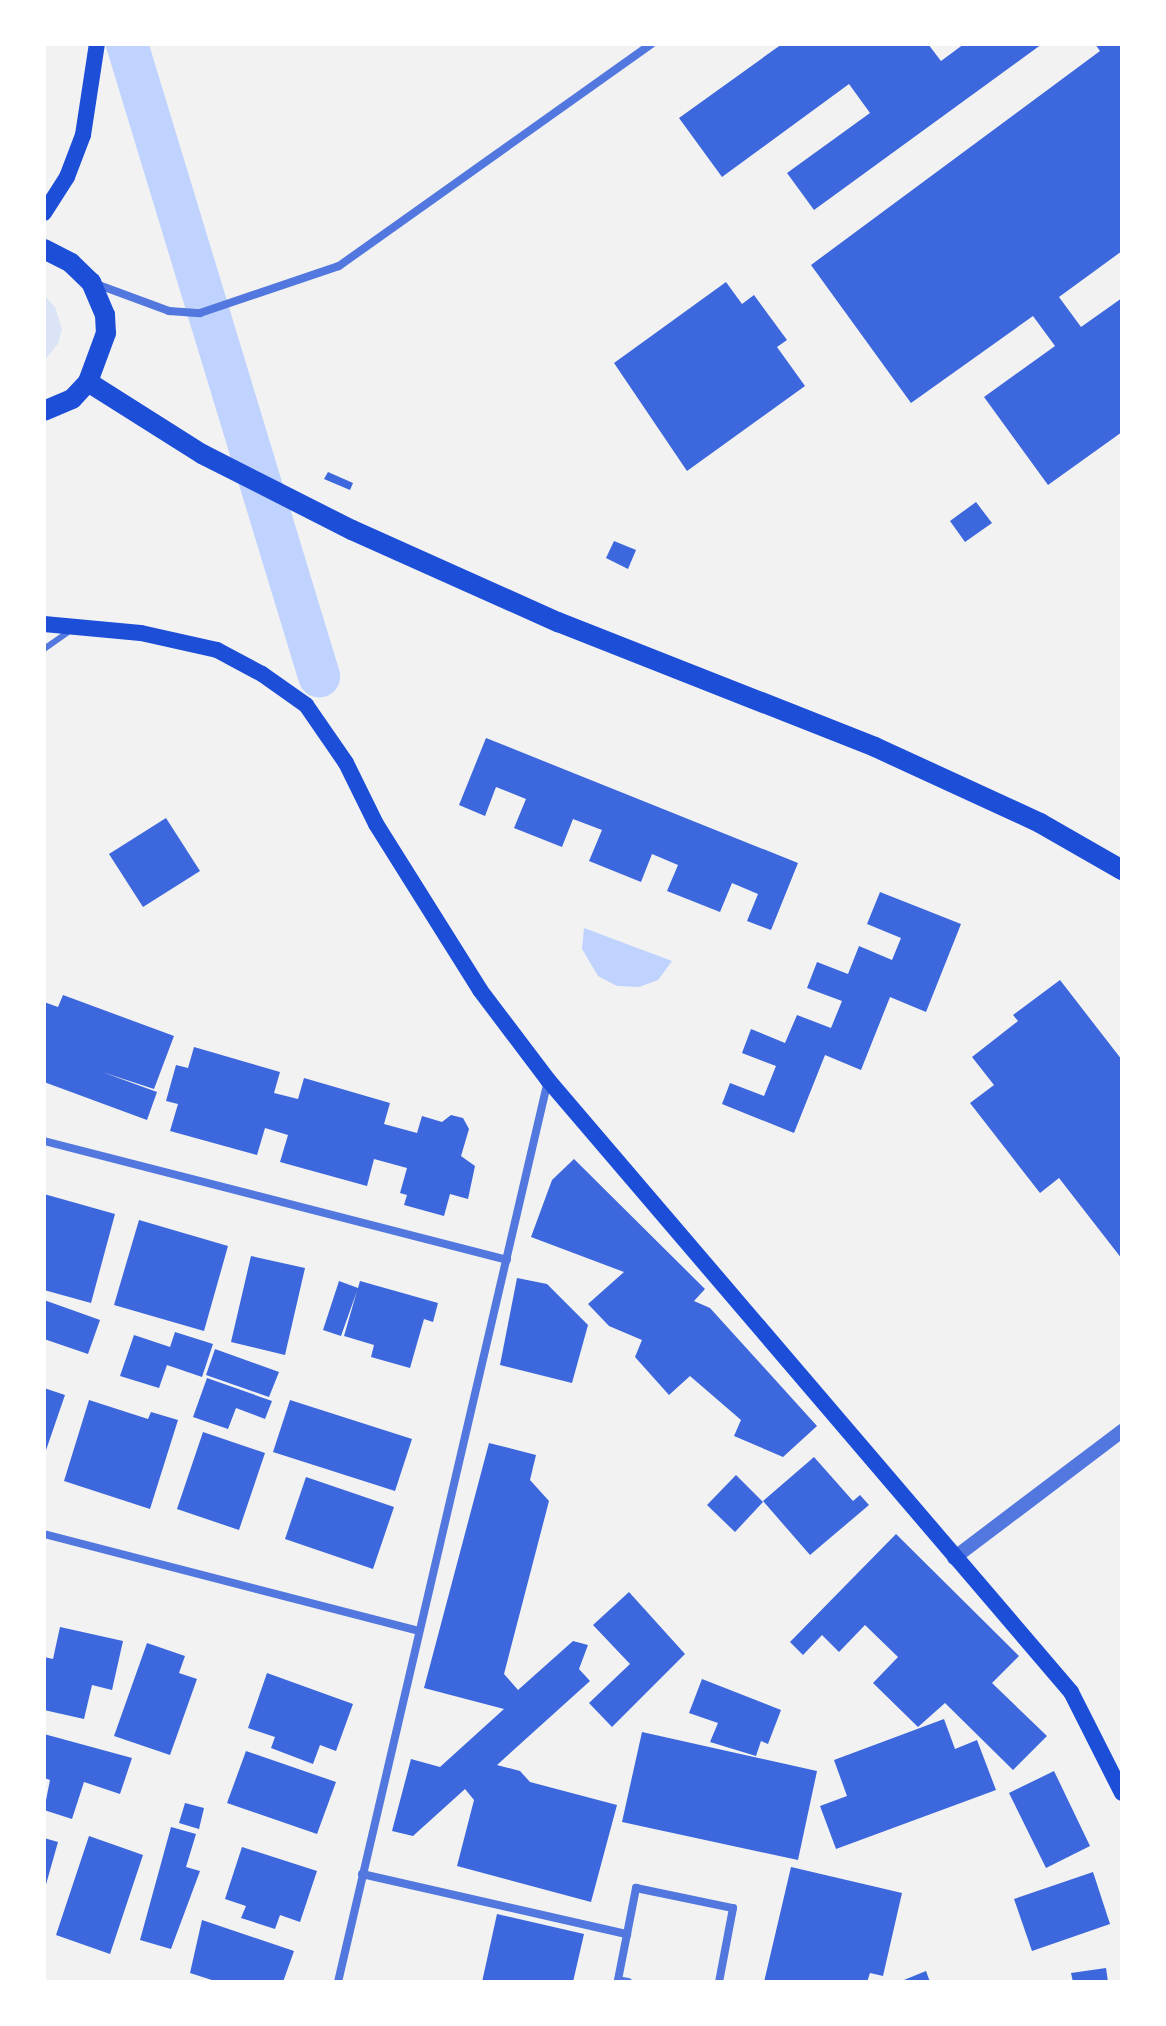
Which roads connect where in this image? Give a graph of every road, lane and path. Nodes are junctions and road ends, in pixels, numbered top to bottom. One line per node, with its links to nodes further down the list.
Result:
1 (97, 44): 3 (main road)
2 (651, 44): 5 (street)
3 (44, 213)
4 (44, 249): 5 (main road)
5 (91, 282): 6 (main road)
6 (88, 382): 7 (main road); 11 (main road)
7 (44, 411)
8 (44, 624): 9 (main road)
9 (77, 627): 10 (lane); 12 (main road)
10 (44, 649)
11 (1122, 870)
12 (548, 1080): 14 (street); 17 (main road)
13 (44, 1141): 14 (street)
14 (507, 1260): 18 (street)
15 (1122, 1431): 17 (street)
16 (44, 1534): 18 (street)
17 (954, 1558): 19 (main road)
18 (419, 1631): 20 (street)
19 (1122, 1793)
20 (362, 1874): 21 (street); 22 (street)
21 (627, 1934): 23 (street); 24 (street)
22 (338, 1982)
23 (628, 1982)
24 (719, 1982)

